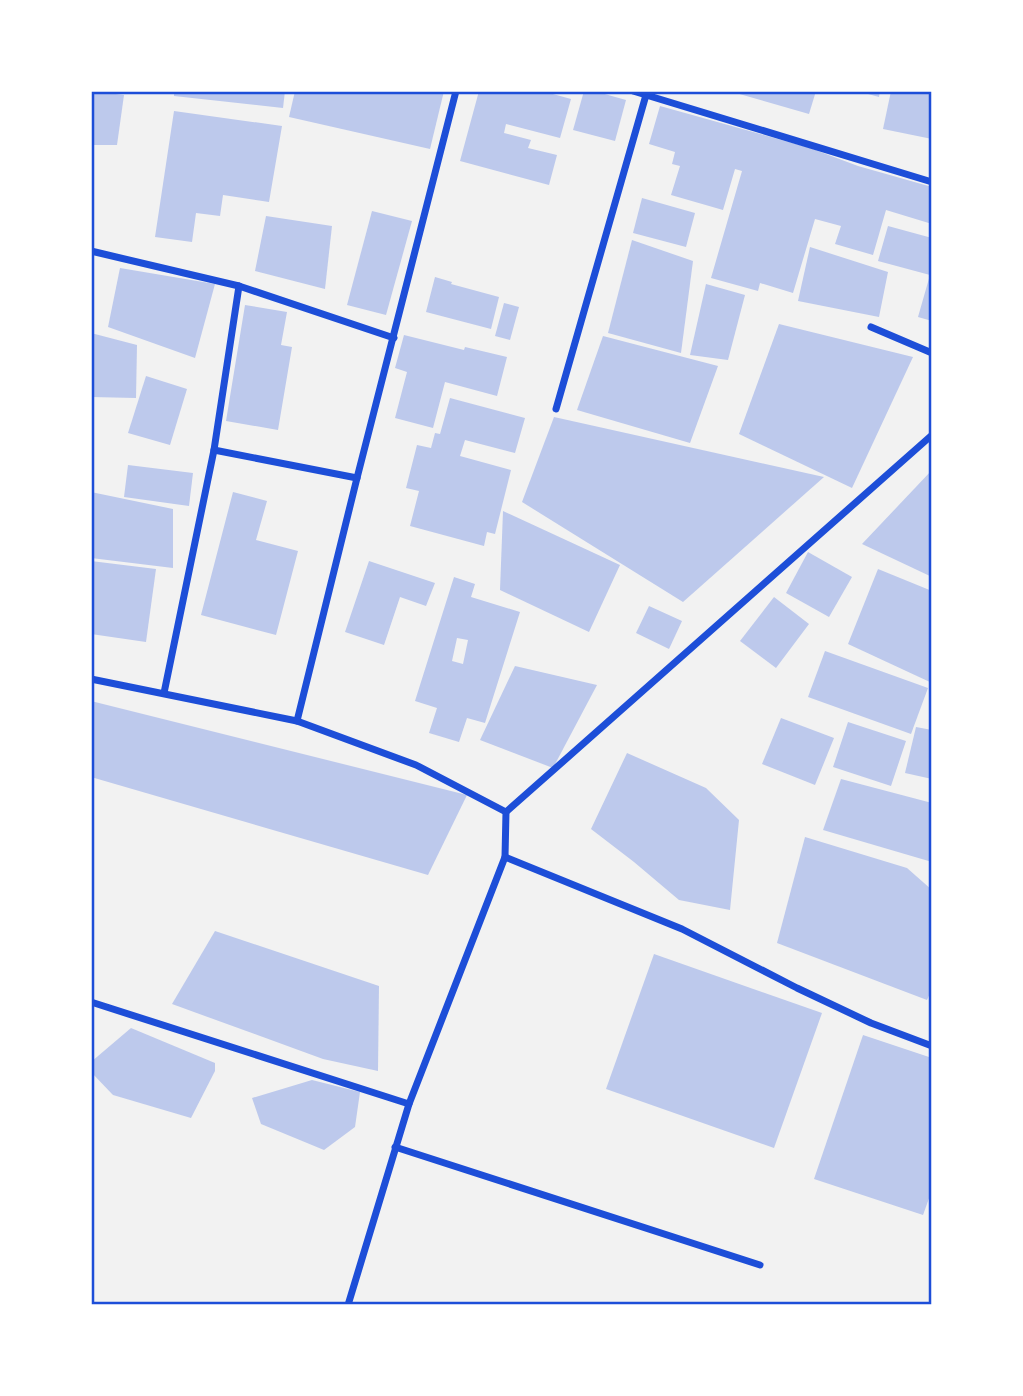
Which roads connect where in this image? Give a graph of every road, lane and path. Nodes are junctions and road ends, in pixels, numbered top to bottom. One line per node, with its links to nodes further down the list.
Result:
1 (456, 91): 8 (street)
2 (634, 91): 3 (street)
3 (646, 95): 4 (street); 10 (street)
4 (932, 182)
5 (91, 251): 6 (street)
6 (239, 286): 8 (street); 12 (street)
7 (871, 327): 9 (street)
8 (394, 338): 13 (street)
9 (932, 353)
10 (556, 409)
11 (932, 435): 17 (street)
12 (214, 450): 13 (street); 15 (street)
13 (357, 478): 16 (street)
14 (91, 679): 15 (street)
15 (164, 693): 16 (street)
16 (297, 720): 17 (street)
17 (506, 812): 18 (street)
18 (505, 857): 20 (street); 21 (street)
19 (91, 1002): 21 (street)
20 (932, 1046)
21 (408, 1104): 22 (street)
22 (396, 1147): 23 (street); 24 (street)
23 (760, 1265)
24 (348, 1305)

